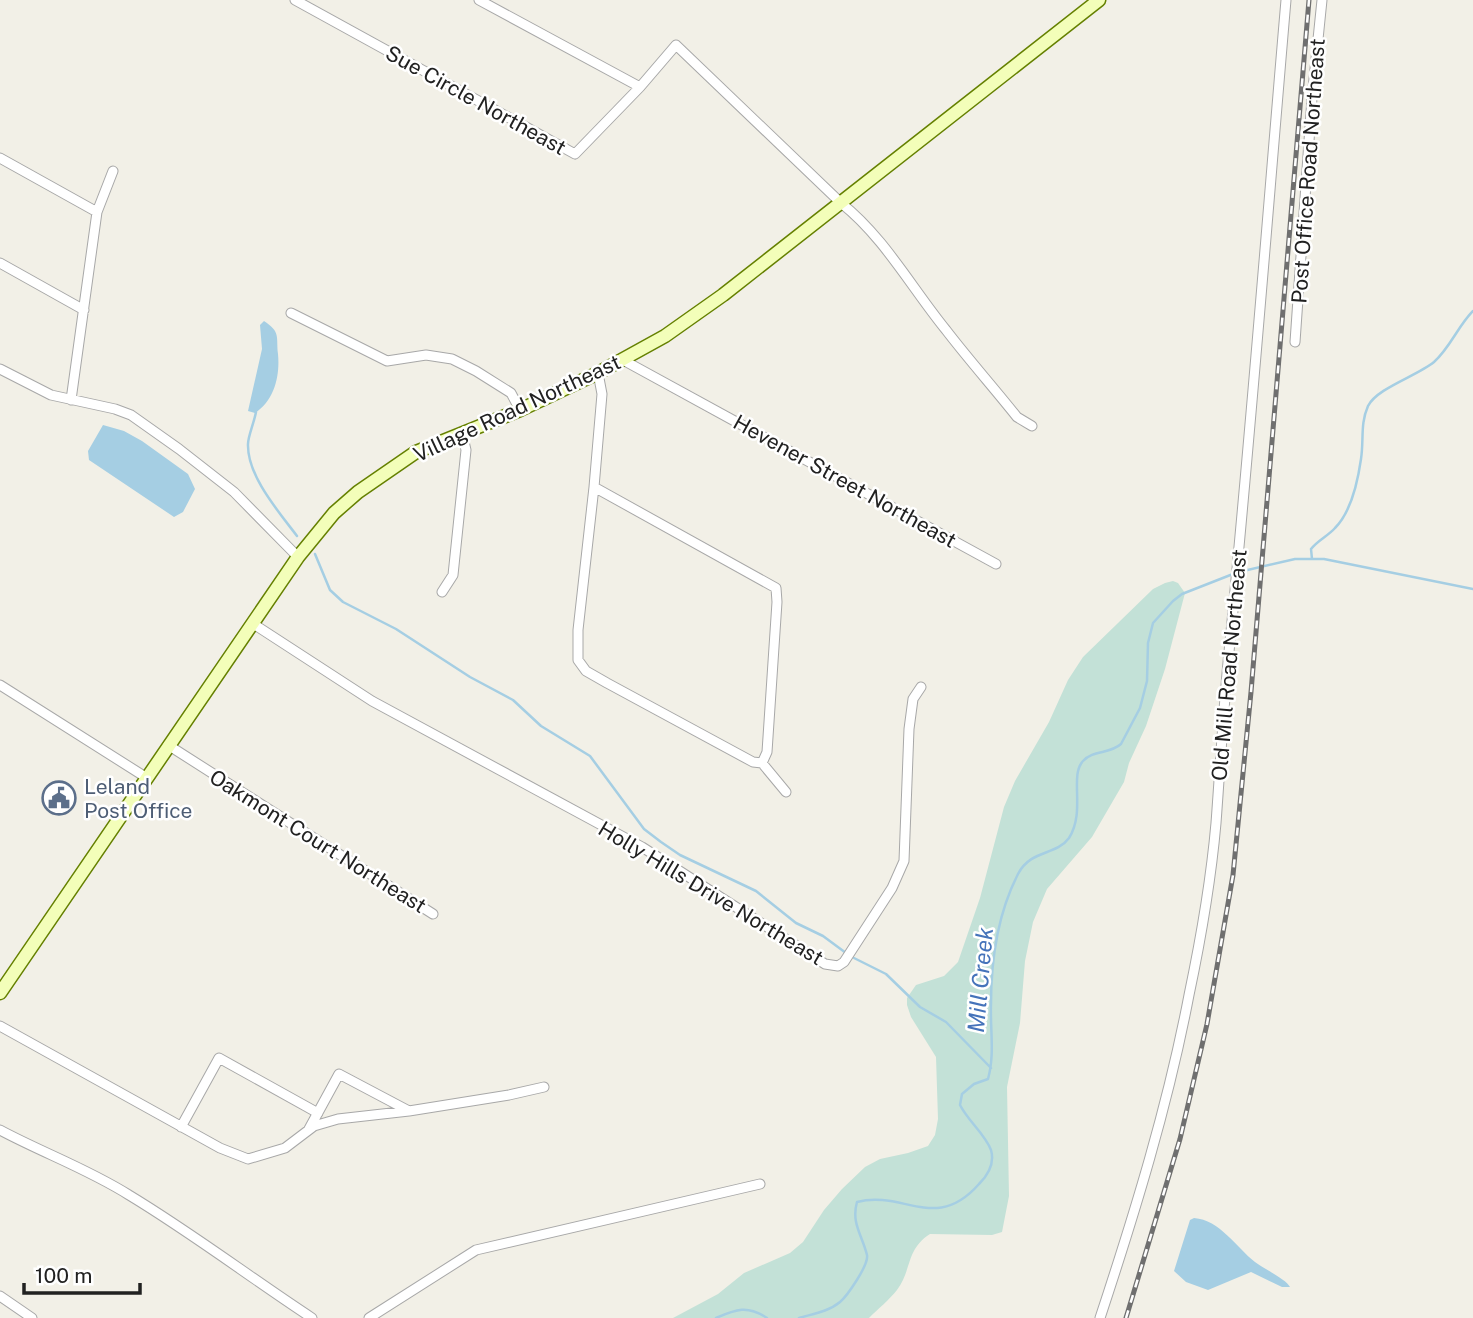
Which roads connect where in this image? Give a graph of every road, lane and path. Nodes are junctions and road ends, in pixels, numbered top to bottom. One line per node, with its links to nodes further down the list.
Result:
1 (295, 0): 6 (street, Sue Circle Northeast)
2 (479, 0): 6 (street)
3 (1099, 0): 9 (main road, Village Road Northeast)
4 (1286, 0): 47 (street, Old Mill Road Northeast)
5 (1322, 0): 14 (street, Post Office Road Northeast)
6 (640, 87): 9 (street, Sue Circle Northeast)
7 (0, 158): 10 (street)
8 (113, 171): 10 (street)
9 (841, 202): 15 (main road, Village Road Northeast); 20 (street)
10 (97, 212): 12 (street)
11 (0, 263): 12 (street)
12 (84, 310): 18 (street)
13 (290, 313): 19 (street)
14 (1295, 342)
15 (623, 360): 17 (main road, Village Road Northeast); 24 (street, Hevener Street Northeast)
16 (0, 369): 18 (street)
17 (598, 373): 19 (main road, Village Road Northeast); 22 (street)
18 (71, 400): 23 (street)
19 (520, 410): 21 (main road, Village Road Northeast)
20 (1032, 426)
21 (462, 433): 23 (main road, Village Road Northeast); 25 (street)
22 (594, 487): 30 (street); 30 (street)
23 (298, 557): 26 (main road, Village Road Northeast)
24 (996, 564)
25 (442, 592)
26 (252, 622): 28 (street, Holly Hills Drive Northeast); 29 (main road, Village Road Northeast)
27 (0, 685): 31 (street)
28 (921, 687)
29 (168, 745): 31 (main road, Village Road Northeast); 33 (street, Oakmont Court Northeast)
30 (762, 763): 32 (street)
31 (147, 778): 34 (main road, Village Road Northeast)
32 (786, 792)
33 (433, 914)
34 (0, 993)
35 (0, 1026): 39 (street)
36 (544, 1087): 37 (street)
37 (409, 1111): 38 (street); 41 (street)
38 (318, 1112): 39 (street); 41 (street)
39 (181, 1127): 41 (street)
40 (0, 1130): 45 (street)
41 (309, 1130)
42 (760, 1184): 46 (street)
43 (0, 1296): 44 (street)
44 (32, 1318)
45 (312, 1318)
46 (369, 1318)
47 (1100, 1318)

